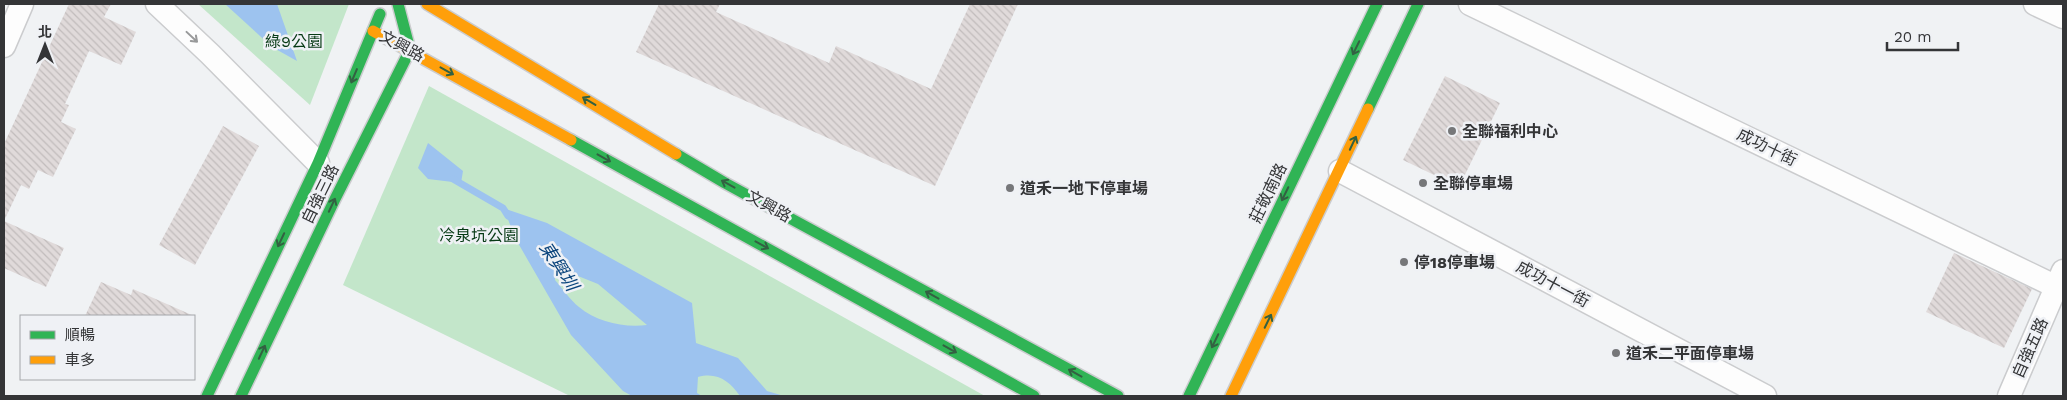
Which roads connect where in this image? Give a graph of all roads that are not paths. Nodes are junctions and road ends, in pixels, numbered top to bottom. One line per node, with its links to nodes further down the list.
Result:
1 (22, 4): 12 (street)
2 (157, 4): 14 (street, one-way to 14)
3 (384, 4): 11 (street, 自強三路)
4 (398, 4): 13 (street)
5 (427, 4): 20 (street, 文興路, one-way to 5)
6 (1377, 4): 21 (street, 莊敬南路, one-way to 21)
7 (1418, 4): 15 (street, one-way to 7)
8 (1470, 4): 16 (street, 成功十街)
9 (2035, 4): 10 (street)
10 (2063, 16)
11 (373, 31): 13 (street, 文興路); 14 (street, 自強三路, one-way to 14)
12 (4, 46)
13 (410, 50): 18 (street, 自強三路, one-way to 13); 19 (street, 文興路, one-way to 19)
14 (318, 163): 17 (street, 自強三路, one-way to 17)
15 (1340, 171): 22 (street, one-way to 15); 23 (street, 成功十一街)
16 (2061, 283): 24 (street, 自強五路)
17 (207, 396)
18 (241, 396)
19 (1034, 396)
20 (1118, 396)
21 (1189, 396)
22 (1232, 396)
23 (1765, 396)
24 (2009, 396)

